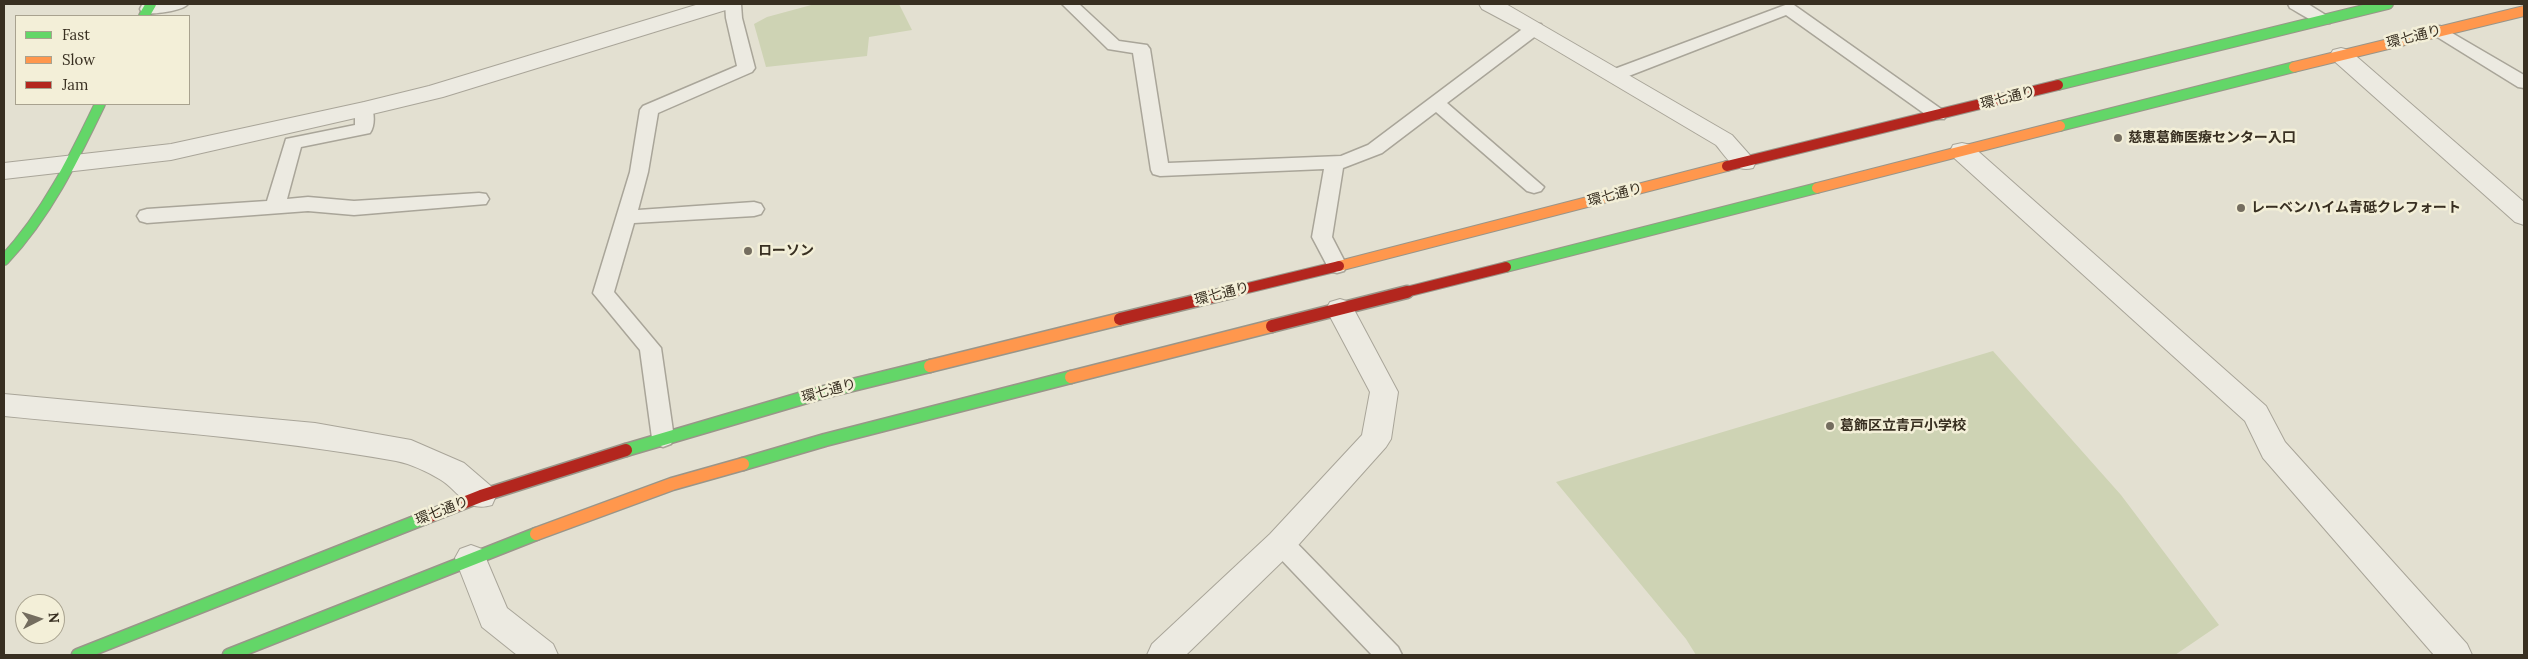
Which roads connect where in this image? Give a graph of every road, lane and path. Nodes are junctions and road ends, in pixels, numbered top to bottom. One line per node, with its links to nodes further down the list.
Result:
1 (180, 4): 8 (lane)
2 (721, 4): 18 (street)
3 (733, 4): 31 (lane)
4 (1070, 4): 22 (lane)
5 (1490, 4): 11 (street)
6 (2296, 4): 10 (lane)
7 (2388, 4): 10 (main road, 環七通り)
8 (148, 10)
9 (2524, 11): 12 (main road, 環七通り)
10 (2324, 19): 19 (main road, 環七通り)
11 (1535, 28): 14 (street); 16 (lane)
12 (2440, 31): 13 (main road, 環七通り); 15 (lane)
13 (2341, 55): 20 (main road, 環七通り); 30 (street)
14 (1615, 75): 19 (lane); 21 (street)
15 (2524, 83)
16 (1436, 103): 22 (lane); 25 (lane)
17 (99, 105): 23 (main road)
18 (364, 109): 23 (street); 27 (lane)
19 (1938, 115): 21 (main road, 環七通り)
20 (1962, 151): 34 (main road, 環七通り); 45 (street)
21 (1744, 162): 33 (main road, 環七通り)
22 (1334, 163): 33 (lane)
23 (69, 165): 24 (street); 32 (main road)
24 (4, 171)
25 (1534, 187)
26 (480, 199): 27 (lane)
27 (275, 207): 29 (lane)
28 (754, 209): 31 (lane)
29 (147, 216)
30 (2524, 216)
31 (626, 217): 36 (lane)
32 (4, 260)
33 (1337, 266): 36 (main road, 環七通り)
34 (1340, 309): 38 (street); 39 (main road, 環七通り)
35 (4, 405): 37 (street)
36 (664, 438): 37 (main road, 環七通り)
37 (480, 496): 40 (main road, 環七通り)
38 (1281, 543): 43 (street); 44 (lane)
39 (471, 558): 41 (main road, 環七通り); 42 (street)
40 (78, 655)
41 (229, 655)
42 (541, 655)
43 (1164, 655)
44 (1389, 655)
45 (2455, 655)

